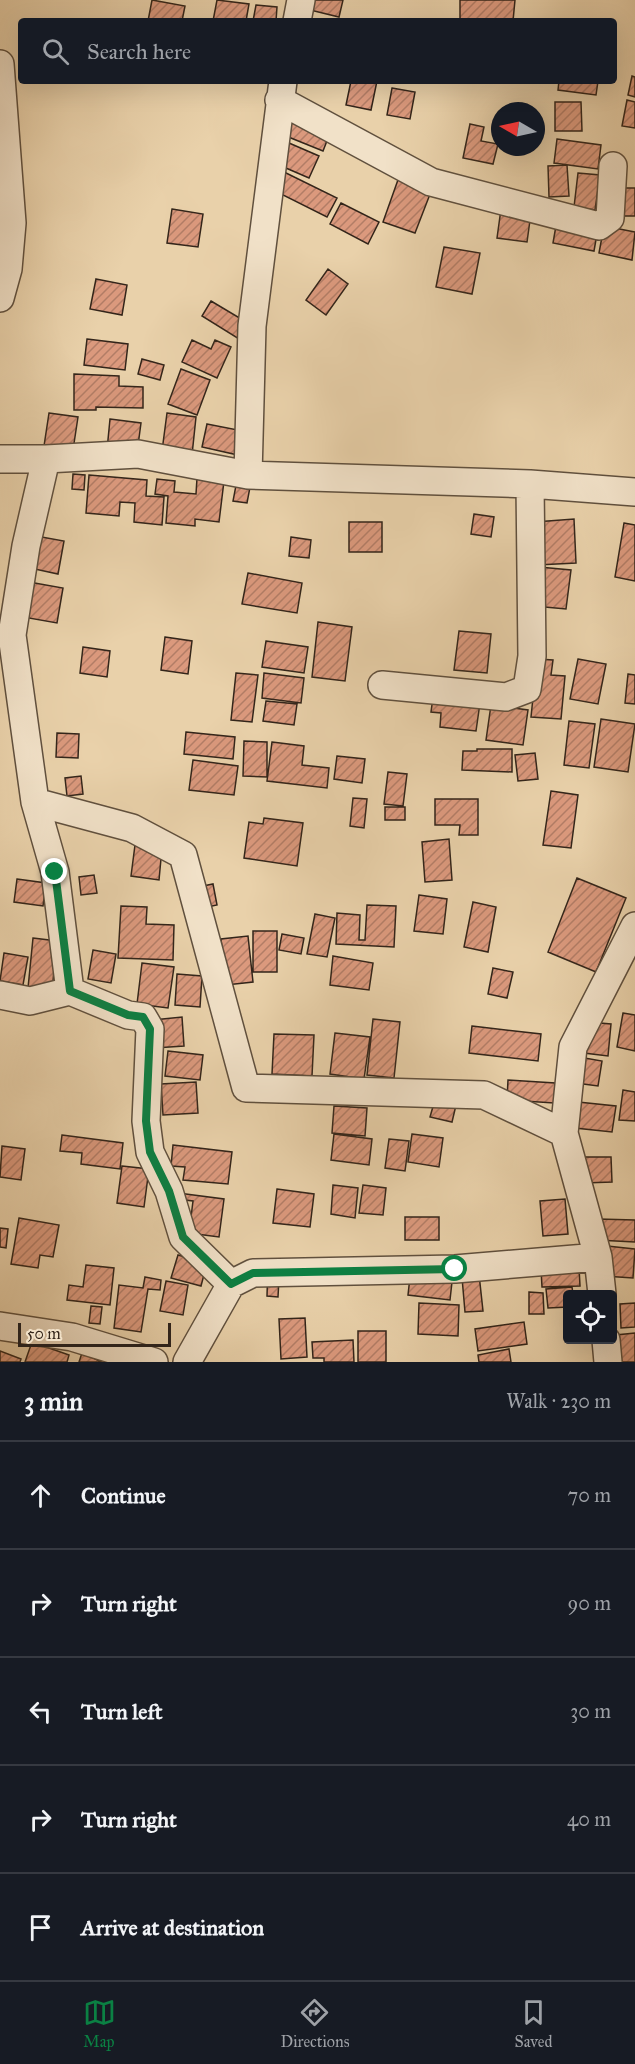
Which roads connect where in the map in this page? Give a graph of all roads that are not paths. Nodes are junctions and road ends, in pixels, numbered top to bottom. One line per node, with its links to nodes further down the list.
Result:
1 (301, 0): 2 (street)
2 (298, 18)
3 (0, 64): 6 (street)
4 (281, 90): 5 (street); 9 (street)
5 (613, 166)
6 (0, 298)
7 (0, 459): 8 (street)
8 (46, 459): 9 (street); 13 (street)
9 (248, 475): 10 (street)
10 (530, 484): 11 (street); 12 (street)
11 (635, 492)
12 (382, 685)
13 (35, 802): 15 (street); 17 (street)
14 (635, 926): 17 (street)
15 (70, 991): 16 (street); 19 (street)
16 (0, 994)
17 (564, 1133): 18 (street)
18 (598, 1257): 19 (street); 20 (street)
19 (231, 1284): 24 (street)
20 (602, 1290)
21 (0, 1326): 23 (street)
22 (606, 1344): 25 (street)
23 (154, 1362)
24 (187, 1362)
25 (608, 1362)

